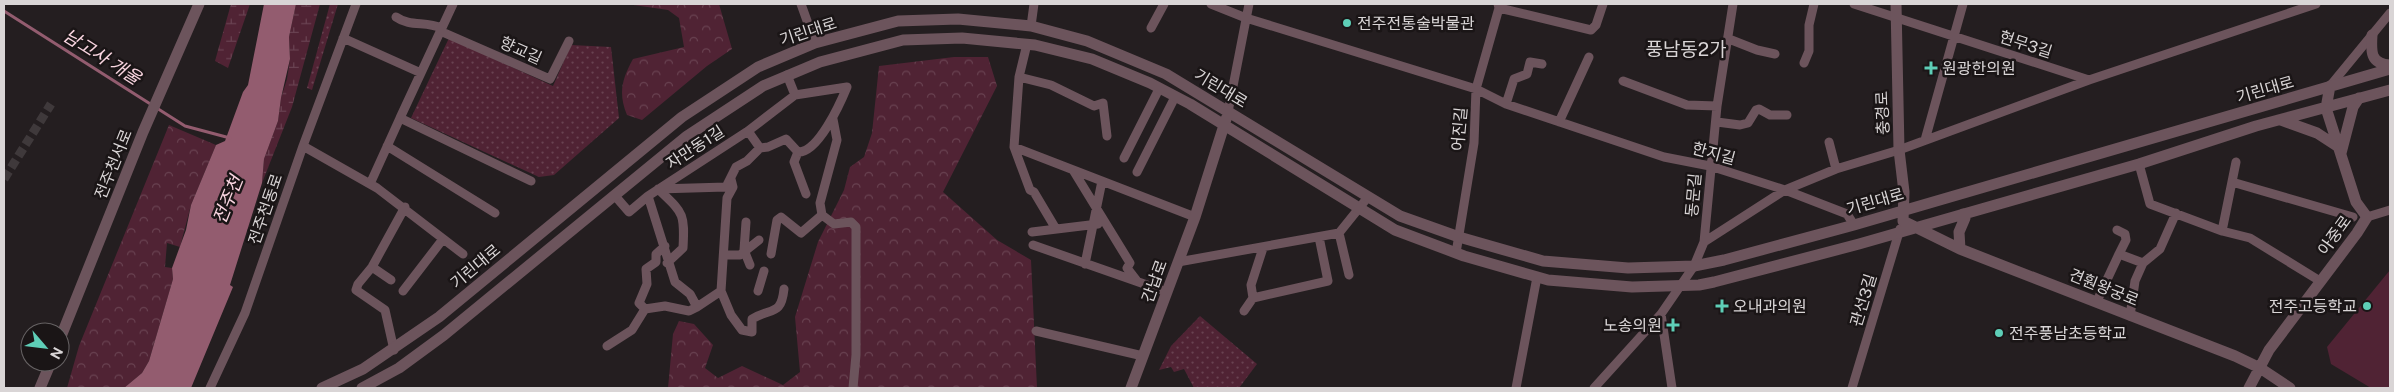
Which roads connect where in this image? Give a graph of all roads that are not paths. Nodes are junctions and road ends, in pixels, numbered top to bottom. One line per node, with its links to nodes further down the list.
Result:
1 (199, 4): 152 (street, 전주천서로)
2 (356, 4): 26 (street, 전주천동로)
3 (452, 4): 23 (street)
4 (801, 4): 29 (street)
5 (1034, 4): 21 (street)
6 (1164, 4): 22 (street)
7 (1211, 4): 20 (street, 한지길)
8 (1249, 4): 20 (street)
9 (1603, 4): 16 (street, 어진길)
10 (1733, 4): 27 (street, 동문길)
11 (1814, 4): 33 (street)
12 (1854, 4): 18 (street, 현무3길)
13 (1896, 4): 18 (street, 충경로)
14 (1963, 4): 25 (street)
15 (2316, 4): 40 (street)
16 (1498, 6): 44 (street, 어진길)
17 (2390, 13): 24 (street)
18 (1895, 16): 25 (street, 현무3길); 68 (street, 충경로)
19 (396, 17): 23 (street)
20 (1246, 18): 44 (street, 한지길); 52 (street)
21 (1031, 26): 29 (street, 기린대로); 52 (street, 기린대로)
22 (1151, 28)
23 (441, 29): 28 (street, 향교길); 37 (street)
24 (2372, 35): 35 (street); 42 (street)
25 (1954, 36): 40 (street, 현무3길); 62 (street)
26 (343, 38): 37 (street); 64 (street, 전주천동로)
27 (1729, 39): 31 (street); 50 (street, 동문길)
28 (569, 41)
29 (815, 43): 155 (street, 기린대로)
30 (1027, 44): 38 (street, 기린대로); 39 (street); 43 (street, 기린대로)
31 (1775, 54)
32 (1589, 57): 57 (street)
33 (1804, 63)
34 (1542, 64): 49 (street)
35 (2390, 65)
36 (2390, 69): 42 (street, 기린대로)
37 (421, 73): 54 (street)
38 (788, 75): 46 (street); 87 (street, 기린대로)
39 (1019, 77): 61 (street); 66 (street)
40 (2089, 80): 62 (street)
41 (1623, 81): 50 (street)
42 (2330, 86): 51 (street, 아중로); 100 (street, 기린대로)
43 (1159, 88): 47 (street, 기린대로); 71 (street)
44 (1476, 89): 49 (street, 한지길); 112 (street, 어진길)
45 (2390, 90): 48 (street, 기린대로)
46 (795, 95): 55 (street); 60 (street, 자만동1길)
47 (1175, 97): 59 (street, 기린대로); 77 (street, 기린대로)
48 (2359, 98): 51 (street, 기린대로); 69 (street)
49 (1506, 104): 57 (street, 한지길)
50 (1717, 106): 58 (street, 동문길)
51 (2326, 108): 56 (street, 기린대로); 69 (street, 아중로)
52 (1228, 112): 59 (street, 간납로); 88 (street, 기린대로)
53 (1787, 115): 58 (street)
54 (400, 118): 65 (street); 79 (street)
55 (833, 118): 70 (street); 96 (street)
56 (2281, 120): 69 (street); 73 (street, 기린대로)
57 (1559, 122): 74 (street, 한지길)
58 (1716, 122): 74 (street, 동문길)
59 (1224, 126): 91 (street, 기린대로); 97 (street, 간납로)
60 (748, 131): 67 (street); 83 (street, 자만동1길)
61 (1107, 136)
62 (1925, 140): 68 (street)
63 (1829, 142): 75 (street)
64 (303, 146): 82 (street); 160 (street, 전주천동로)
65 (387, 146): 82 (street); 93 (street)
66 (1014, 147): 76 (street); 106 (street)
67 (760, 148): 70 (street); 78 (street)
68 (1899, 150): 75 (street); 100 (street, 충경로)
69 (2341, 151): 99 (street, 아중로)
70 (798, 152): 85 (street)
71 (1124, 158)
72 (2236, 162): 81 (street)
73 (2139, 164): 94 (street); 95 (street, 기린대로)
74 (1710, 166): 84 (street, 한지길); 115 (street, 동문길)
75 (1836, 169): 84 (street)
76 (1072, 170): 80 (street); 90 (street, 간납로)
77 (1137, 172)
78 (731, 179): 83 (street); 125 (street)
79 (531, 181)
80 (1102, 181): 90 (street); 97 (street)
81 (2232, 182): 98 (street); 108 (street)
82 (370, 184): 89 (street)
83 (658, 189): 86 (street, 자만동1길); 127 (street, 자만동1길)
84 (1785, 190): 104 (street, 한지길); 115 (street)
85 (806, 194)
86 (648, 196): 87 (street, 자만동1길); 117 (street)
87 (616, 197): 162 (street, 기린대로)
88 (1368, 197): 91 (street); 112 (street, 기린대로)
89 (405, 207): 113 (street); 132 (street)
90 (1096, 208): 102 (street, 간납로); 103 (street)
91 (1360, 210): 110 (street); 123 (street, 기린대로)
92 (2390, 210): 99 (street)
93 (495, 213)
94 (2176, 213): 108 (street); 128 (street)
95 (1963, 214): 105 (street, 기린대로); 119 (street)
96 (822, 215): 122 (street); 163 (street)
97 (1195, 217): 126 (street, 간납로)
98 (2352, 217)
99 (2367, 217): 138 (street, 아중로)
100 (1902, 221): 104 (street, 기린대로); 105 (street, 견훤왕궁로); 139 (street, 기린대로); 168 (street, 관선3길)
101 (746, 222): 120 (street)
102 (1106, 223): 103 (street); 137 (street, 간납로)
103 (1093, 225): 106 (street); 129 (street)
104 (1854, 225): 131 (street, 기린대로)
105 (1913, 228): 119 (street, 견훤왕궁로)
106 (1056, 229): 109 (street)
107 (2117, 230): 124 (street)
108 (2222, 231): 138 (street)
109 (1032, 232)
110 (1339, 233): 111 (street); 134 (street)
111 (1318, 237): 118 (street); 145 (street)
112 (1459, 237): 123 (street, 어진길); 131 (street, 기린대로)
113 (443, 239): 121 (street); 141 (street)
114 (759, 240): 120 (street)
115 (1704, 242): 131 (street, 동문길)
116 (1033, 245): 129 (street)
117 (665, 246): 127 (street); 148 (street)
118 (1263, 248): 126 (street); 145 (street)
119 (1960, 249): 146 (street, 견훤왕궁로)
120 (745, 252): 125 (street); 130 (street)
121 (463, 254)
122 (771, 254)
123 (1456, 254): 135 (street, 기린대로)
124 (2119, 254): 128 (street); 146 (street)
125 (724, 255): 142 (street)
126 (1178, 262): 144 (street, 간납로)
127 (667, 263): 147 (street)
128 (2143, 263): 151 (street)
129 (1085, 264): 137 (street)
130 (750, 265)
131 (1694, 266): 139 (street, 동문길)
132 (372, 268): 136 (street); 155 (street)
133 (764, 271): 143 (street)
134 (1349, 275)
135 (1537, 277): 139 (street, 기린대로); 165 (street)
136 (391, 280)
137 (1137, 281): 144 (street)
138 (2320, 281): 157 (street, 아중로)
139 (1682, 286): 150 (street, 동문길)
140 (784, 289): 142 (street)
141 (403, 291)
142 (720, 291): 147 (street)
143 (758, 291)
144 (1167, 292): 156 (street, 간납로)
145 (1253, 298): 149 (street)
146 (2097, 301): 151 (street, 견훤왕궁로)
147 (697, 307): 148 (street)
148 (645, 309): 154 (street)
149 (1244, 311)
150 (1661, 314): 166 (street, 동문길); 167 (street)
151 (2130, 316): 157 (street, 견훤왕궁로)
152 (66, 322)
153 (1036, 331): 156 (street)
154 (607, 346)
155 (394, 350): 161 (street, 기린대로)
156 (1143, 356): 164 (street, 간납로)
157 (2260, 368): 169 (street, 아중로); 170 (street, 견훤왕궁로)
158 (46, 372): 159 (street)
159 (40, 388)
160 (210, 388)
161 (322, 388)
162 (362, 388)
163 (853, 388)
164 (1131, 388)
165 (1516, 388)
166 (1594, 388)
167 (1672, 388)
168 (1852, 388)
169 (2250, 388)
170 (2290, 388)

